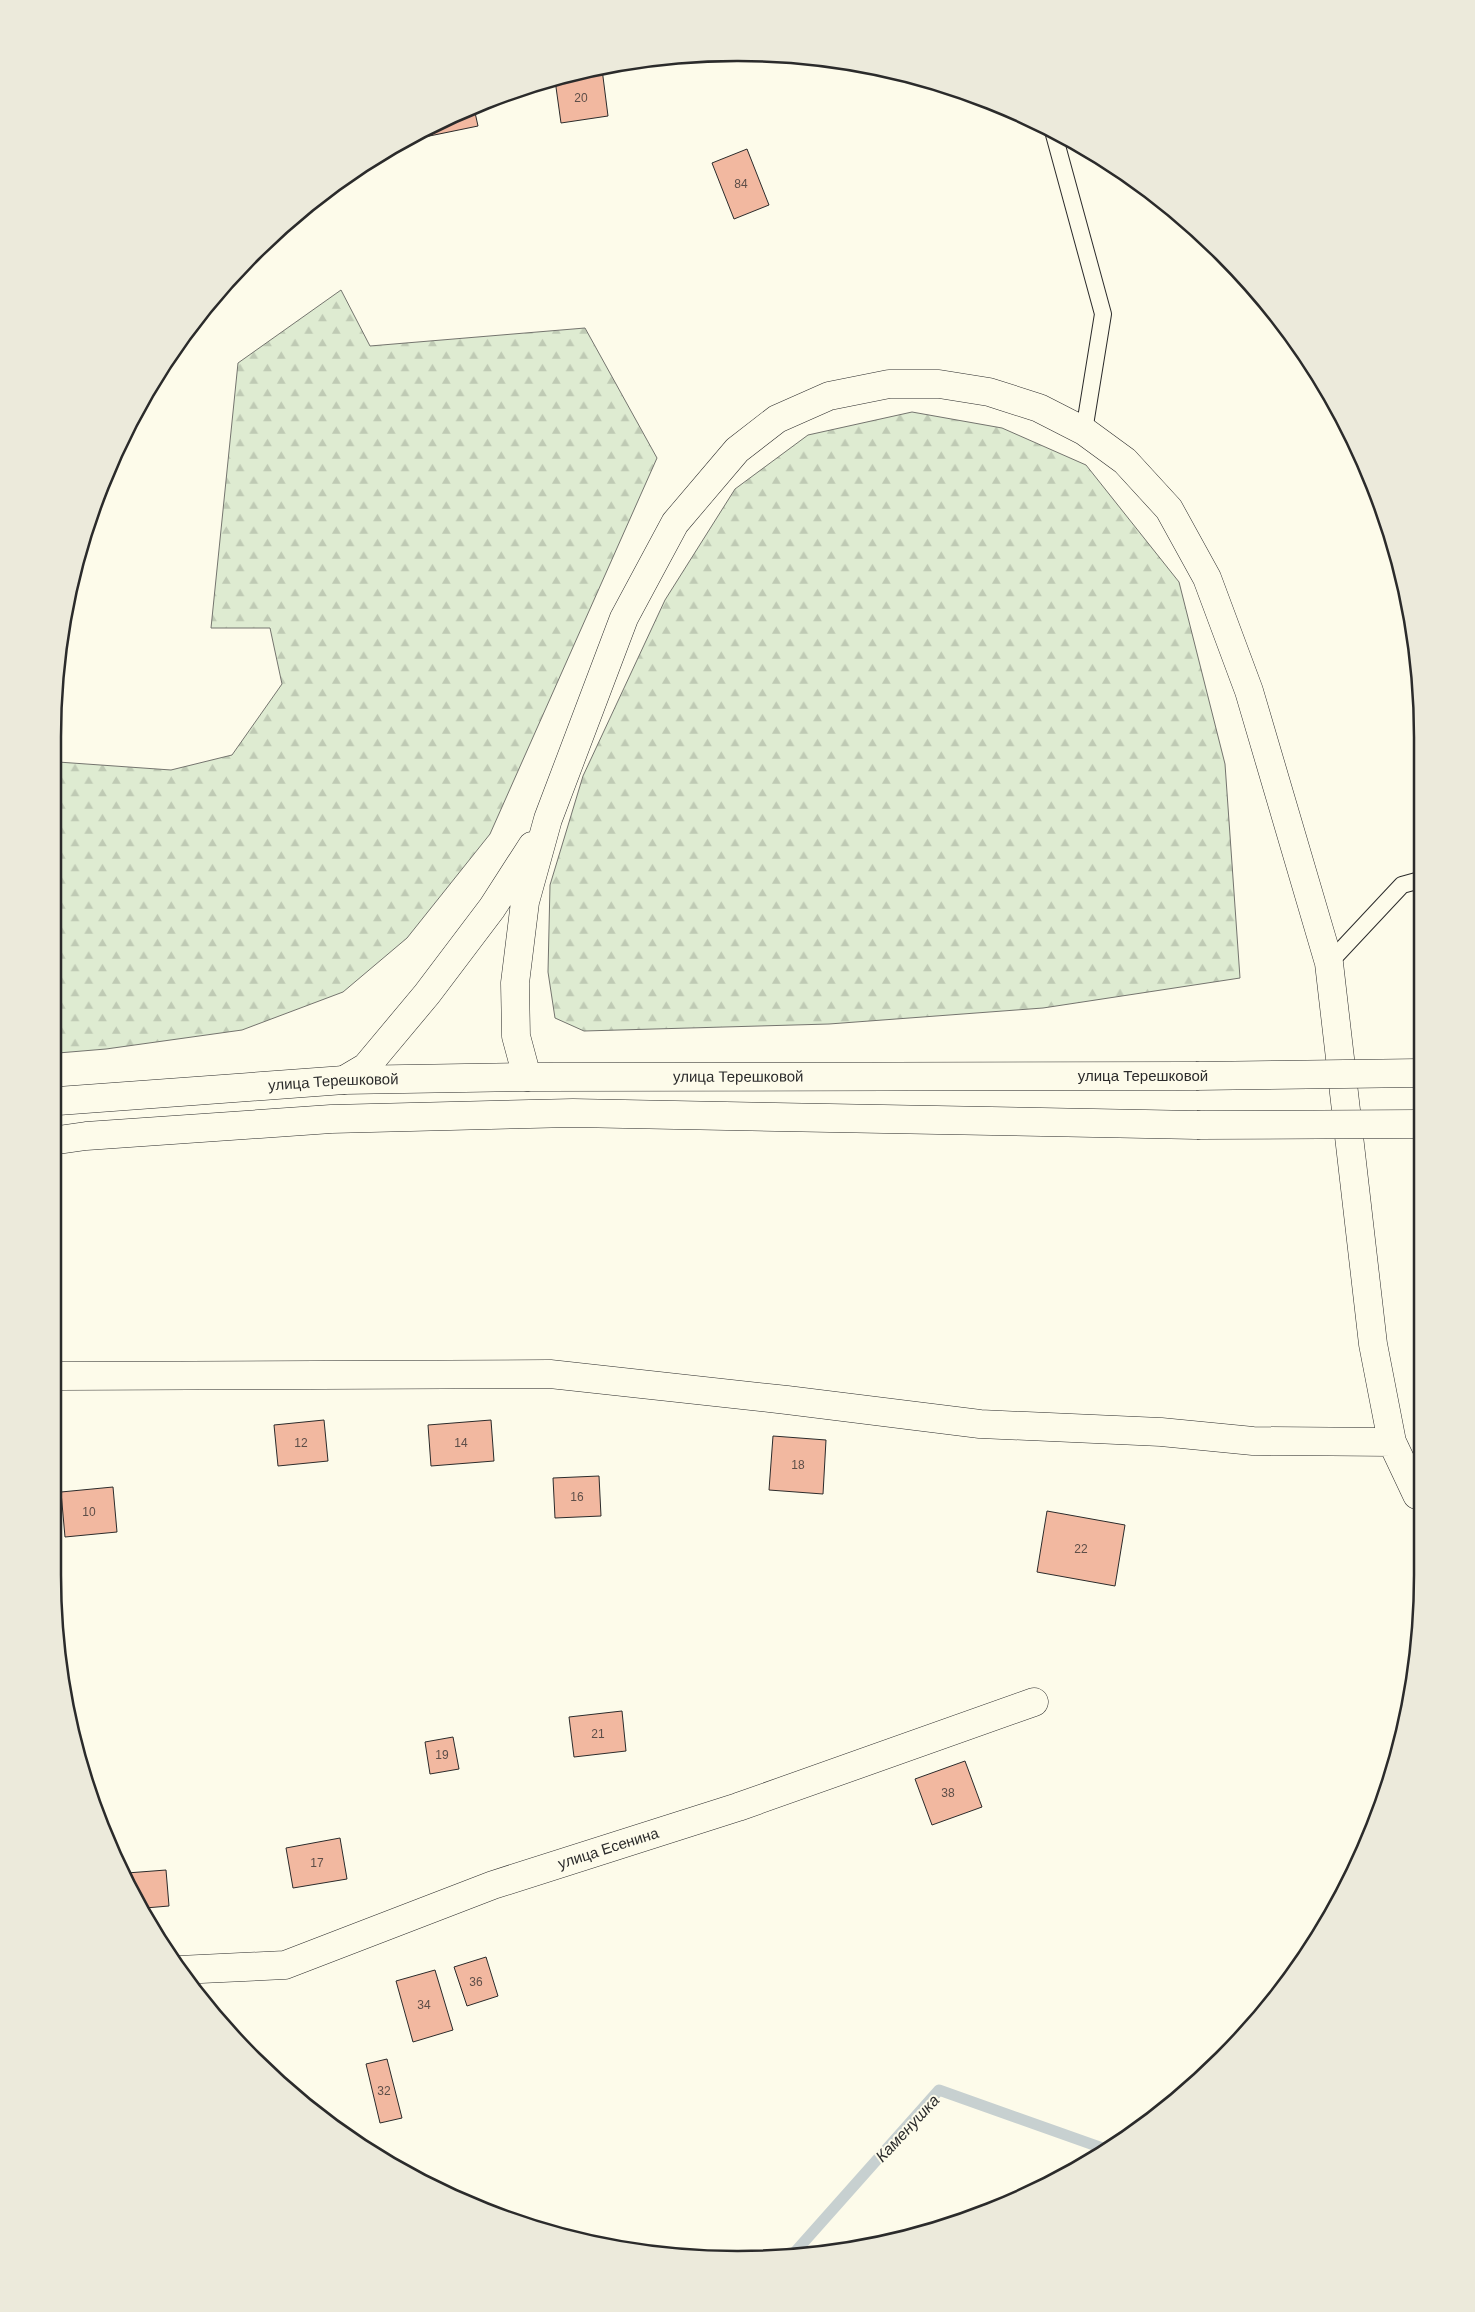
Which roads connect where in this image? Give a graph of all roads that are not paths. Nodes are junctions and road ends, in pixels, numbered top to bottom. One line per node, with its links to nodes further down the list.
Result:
1 (1056, 141): 2 (lane)
2 (1084, 430): 3 (street); 5 (street)
3 (548, 819): 7 (street); 8 (street)
4 (1414, 882): 5 (lane)
5 (1328, 963): 13 (street)
6 (1414, 1073): 7 (street, улица Терешковой, bridge)
7 (527, 1077): 8 (street, улица Терешковой)
8 (344, 1080): 9 (street, улица Терешковой)
9 (61, 1101)
10 (1414, 1124): 11 (street, bridge)
11 (61, 1140)
12 (61, 1376): 13 (street)
13 (1392, 1442): 14 (street)
14 (1414, 1489)
15 (1034, 1702): 16 (street, улица Есенина)
16 (189, 1970)

